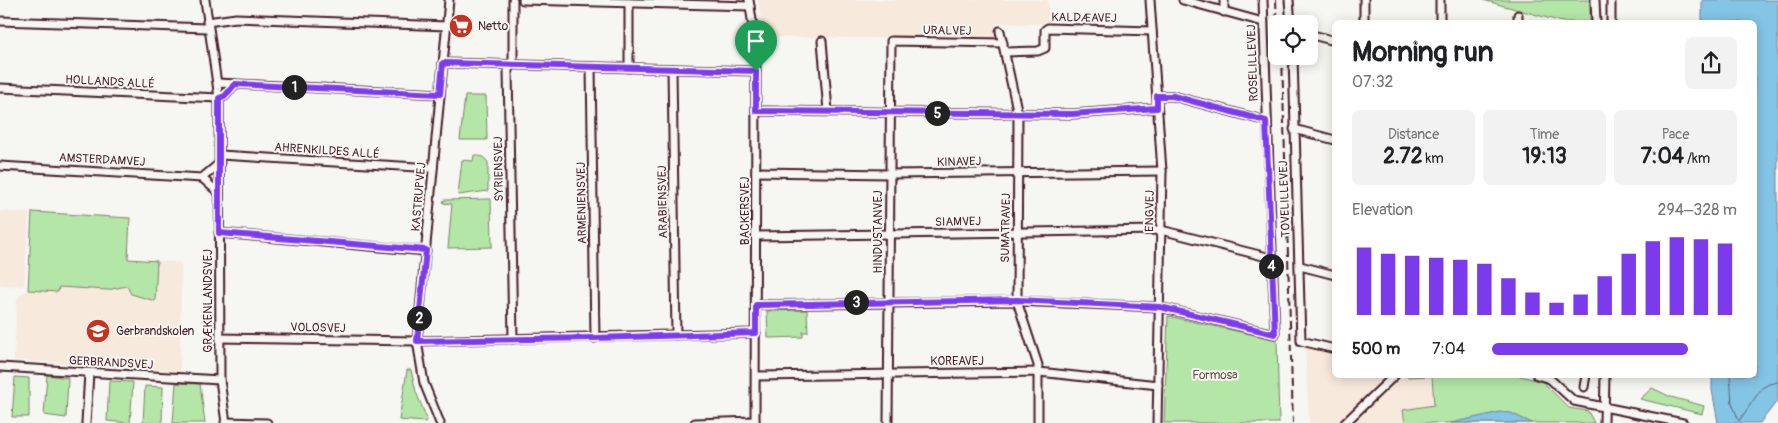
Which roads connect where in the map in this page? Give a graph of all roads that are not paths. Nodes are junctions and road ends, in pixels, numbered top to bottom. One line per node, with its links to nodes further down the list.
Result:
1 (205, 0): 24 (street, GRÆKENLANDSVEJ)
2 (449, 0): 25 (street, KASTRUPVEJ)
3 (513, 0): 35 (street, SYRIENSVEJ)
4 (523, 0): 14 (street)
5 (1150, 0): 27 (street, ENGVEJ)
6 (1183, 0): 16 (street)
7 (1224, 0): 16 (street)
8 (1263, 0): 23 (street, ROSELILLEVEJ)
9 (1289, 0): 17 (street)
10 (1364, 0): 19 (street)
11 (1440, 0): 20 (street)
12 (1595, 0): 21 (street)
13 (1611, 0): 22 (street)
14 (629, 3): 15 (street); 38 (street)
15 (750, 3): 40 (street, BACKERSVEJ)
16 (1224, 12): 23 (street)
17 (1290, 15)
18 (0, 20): 24 (street)
19 (1364, 20)
20 (1440, 20)
21 (1596, 20)
22 (1611, 20)
23 (1263, 22): 52 (street, ROSELILLEVEJ)
24 (208, 25): 25 (street); 41 (street, GRÆKENLANDSVEJ)
25 (447, 26): 34 (street, KASTRUPVEJ)
26 (1000, 31): 32 (street, SUMATRAVEJ)
27 (1152, 31): 33 (street, KALDÆAVEJ); 45 (street, ENGVEJ)
28 (1318, 36): 29 (street)
29 (1332, 40)
30 (822, 41): 49 (street)
31 (891, 41): 32 (street, URALVEJ); 50 (street, HINDUSTANVEJ)
32 (1003, 43): 33 (street, SUMATRAVEJ)
33 (1005, 52): 51 (street, SUMATRAVEJ)
34 (443, 63): 35 (street); 44 (street, KASTRUPVEJ)
35 (510, 65): 37 (street); 82 (street, SYRIENSVEJ)
36 (1293, 65): 53 (street, TOVELILLEVEJ)
37 (591, 67): 38 (street); 81 (street, ARMENIENSVEJ)
38 (629, 68): 39 (street)
39 (672, 69): 40 (street); 79 (street, ARABIENSVEJ)
40 (756, 71): 48 (street, BACKERSVEJ)
41 (218, 83): 42 (street); 46 (street, GRÆKENLANDSVEJ)
42 (235, 84): 44 (street); 46 (street)
43 (0, 88): 46 (street, HOLLANDS ALLÉ)
44 (440, 94): 58 (street, KASTRUPVEJ)
45 (1157, 96): 47 (street, ENGVEJ); 52 (street)
46 (219, 98): 55 (street, GRÆKENLANDSVEJ)
47 (1157, 108): 51 (street); 59 (street, ENGVEJ)
48 (756, 111): 49 (street); 60 (street, BACKERSVEJ)
49 (828, 111): 50 (street)
50 (890, 112): 51 (street); 62 (street, HINDUSTANVEJ)
51 (1018, 114): 61 (street, SUMATRAVEJ)
52 (1266, 121): 71 (street, ROSELILLEVEJ)
53 (1294, 129): 54 (street); 72 (street, TOVELILLEVEJ)
54 (1332, 139)
55 (220, 155): 56 (street, GRÆKENLANDSVEJ); 58 (street, AHRENKILDES ALLÉ)
56 (220, 163): 63 (street); 64 (street, GRÆKENLANDSVEJ)
57 (0, 166): 63 (street, AMSTERDAMVEJ)
58 (433, 168): 70 (street, KASTRUPVEJ)
59 (1162, 171): 61 (street, KINAVEJ); 65 (street, ENGVEJ)
60 (756, 172): 62 (street, KINAVEJ); 69 (street, BACKERSVEJ)
61 (1018, 172): 62 (street, KINAVEJ); 66 (street, SUMATRAVEJ)
62 (889, 174): 68 (street, HINDUSTANVEJ)
63 (202, 178): 64 (street)
64 (219, 192): 67 (street, GRÆKENLANDSVEJ)
65 (1161, 230): 66 (street, SIAMVEJ); 71 (street, SIAMVEJ); 77 (street, ENGVEJ)
66 (1018, 232): 68 (street, SIAMVEJ); 74 (street, SUMATRAVEJ)
67 (219, 233): 70 (street); 80 (street, GRÆKENLANDSVEJ)
68 (889, 234): 69 (street, SIAMVEJ); 75 (street, HINDUSTANVEJ)
69 (756, 236): 76 (street, BACKERSVEJ)
70 (426, 250): 83 (street, KASTRUPVEJ)
71 (1271, 258): 77 (street, ROSELILLEVEJ)
72 (1300, 266): 73 (street); 84 (street, TOVELILLEVEJ)
73 (1332, 274)
74 (1017, 300): 75 (street); 77 (street); 86 (street, SUMATRAVEJ)
75 (889, 302): 76 (street); 88 (street, HINDUSTANVEJ)
76 (756, 305): 78 (street, BACKERSVEJ)
77 (1160, 307): 95 (street, ENGVEJ)
78 (756, 333): 79 (street, VOLOSVEJ); 89 (street, BACKERSVEJ)
79 (676, 335): 81 (street, VOLOSVEJ)
80 (220, 338): 83 (street, VOLOSVEJ); 94 (street, GRÆKENLANDSVEJ)
81 (595, 338): 82 (street, VOLOSVEJ)
82 (513, 339): 83 (street, VOLOSVEJ)
83 (417, 341): 102 (street, KASTRUPVEJ)
84 (1332, 348)
85 (0, 367): 87 (street, GERBRANDSVEJ)
86 (1039, 372): 88 (street, KOREAVEJ); 95 (street, KOREAVEJ); 105 (street, SUMATRAVEJ)
87 (89, 373): 94 (street, GERBRANDSVEJ); 100 (street)
88 (888, 374): 89 (street, KOREAVEJ); 104 (street, HINDUSTANVEJ)
89 (756, 376): 99 (street, BACKERSVEJ)
90 (1392, 378): 107 (street)
91 (1547, 378): 97 (street)
92 (1586, 378): 96 (street)
93 (1606, 378): 97 (street)
94 (220, 380): 98 (street, GRÆKENLANDSVEJ)
95 (1158, 384): 106 (street, ENGVEJ)
96 (1584, 387)
97 (1605, 407): 108 (street); 109 (street)
98 (225, 422): 101 (street)
99 (755, 422): 103 (street)
100 (86, 423)
101 (267, 423)
102 (440, 423)
103 (695, 423)
104 (888, 423)
105 (1038, 423)
106 (1157, 423)
107 (1345, 423)
108 (1604, 423)
109 (1683, 423)

